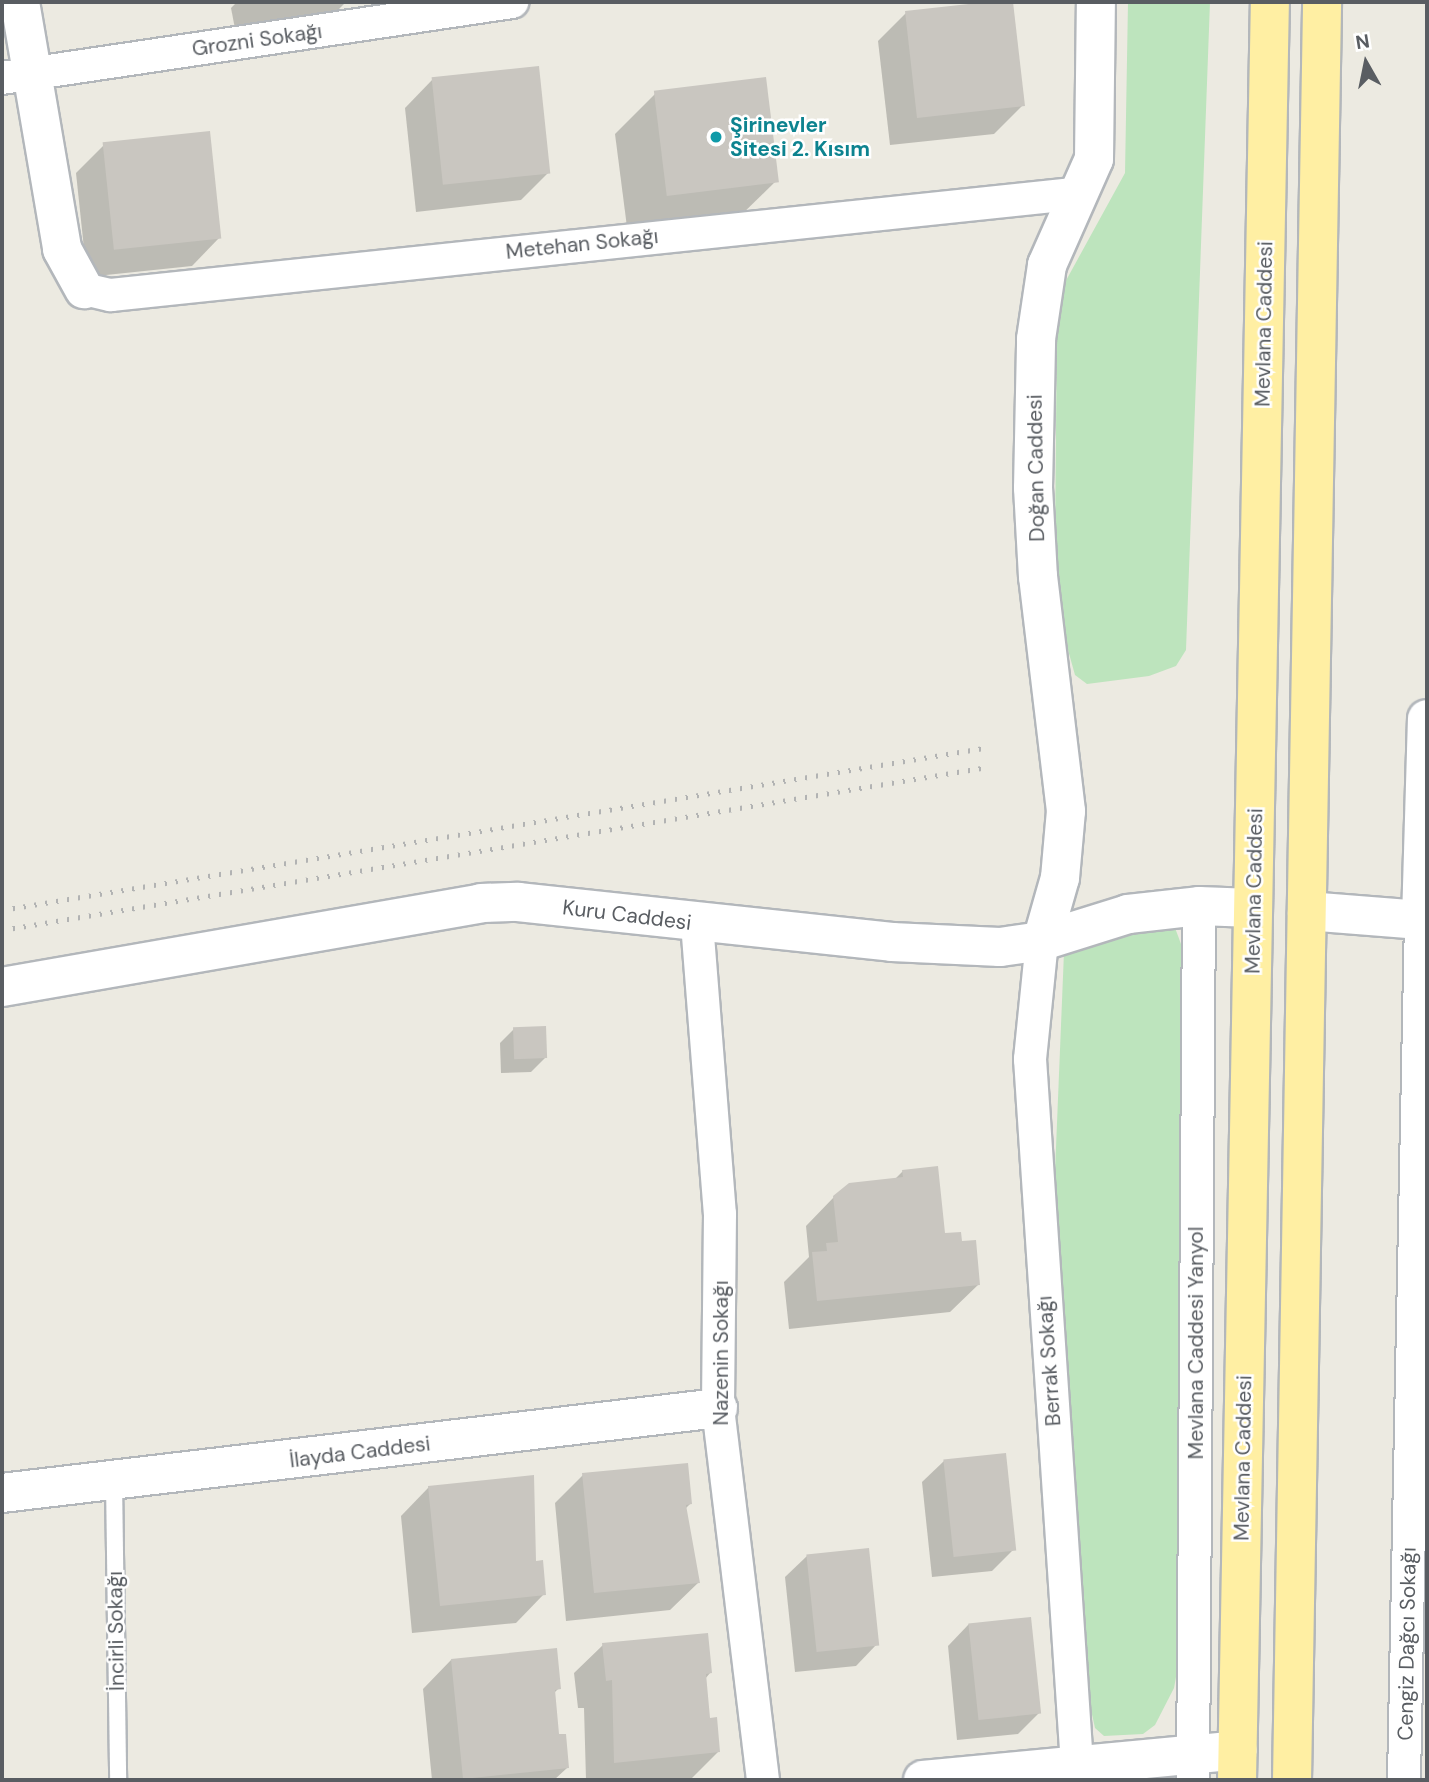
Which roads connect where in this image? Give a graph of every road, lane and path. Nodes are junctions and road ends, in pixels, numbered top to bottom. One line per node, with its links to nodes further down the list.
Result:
1 (20, 2): 6 (street)
2 (512, 2): 6 (street, Grozni Sokağı)
3 (1096, 2): 7 (street, Doğan Caddesi)
4 (1270, 2): 11 (main road, Mevlana Caddesi)
5 (1322, 2): 12 (main road)
6 (17, 75): 8 (street)
7 (1081, 194): 8 (street, Metehan Sokağı); 15 (street, Doğan Caddesi)
8 (84, 289)
9 (1427, 719): 13 (street)
10 (1199, 906): 11 (street, Kuru Caddesi); 15 (street, Kuru Caddesi); 21 (street, Mevlana Caddesi Yanyol)
11 (1253, 908): 20 (main road, Mevlana Caddesi)
12 (1307, 911): 13 (street); 26 (main road)
13 (1424, 922): 27 (street, Cengiz Dağcı Sokağı)
14 (697, 923): 15 (street, Kuru Caddesi); 16 (street, Kuru Caddesi); 17 (street, Nazenin Sokağı)
15 (1042, 941): 22 (street, Berrak Sokağı)
16 (2, 987)
17 (718, 1408): 18 (street, İlayda Caddesi); 24 (street, Nazenin Sokağı)
18 (114, 1481): 19 (street, İlayda Caddesi); 23 (lane, İncirli Sokağı)
19 (2, 1493)
20 (1238, 1765): 21 (street)
21 (1194, 1767): 22 (street)
22 (1079, 1772): 25 (street)
23 (118, 1780)
24 (763, 1780)
25 (923, 1780)
26 (1292, 1780)
27 (1404, 1780)

